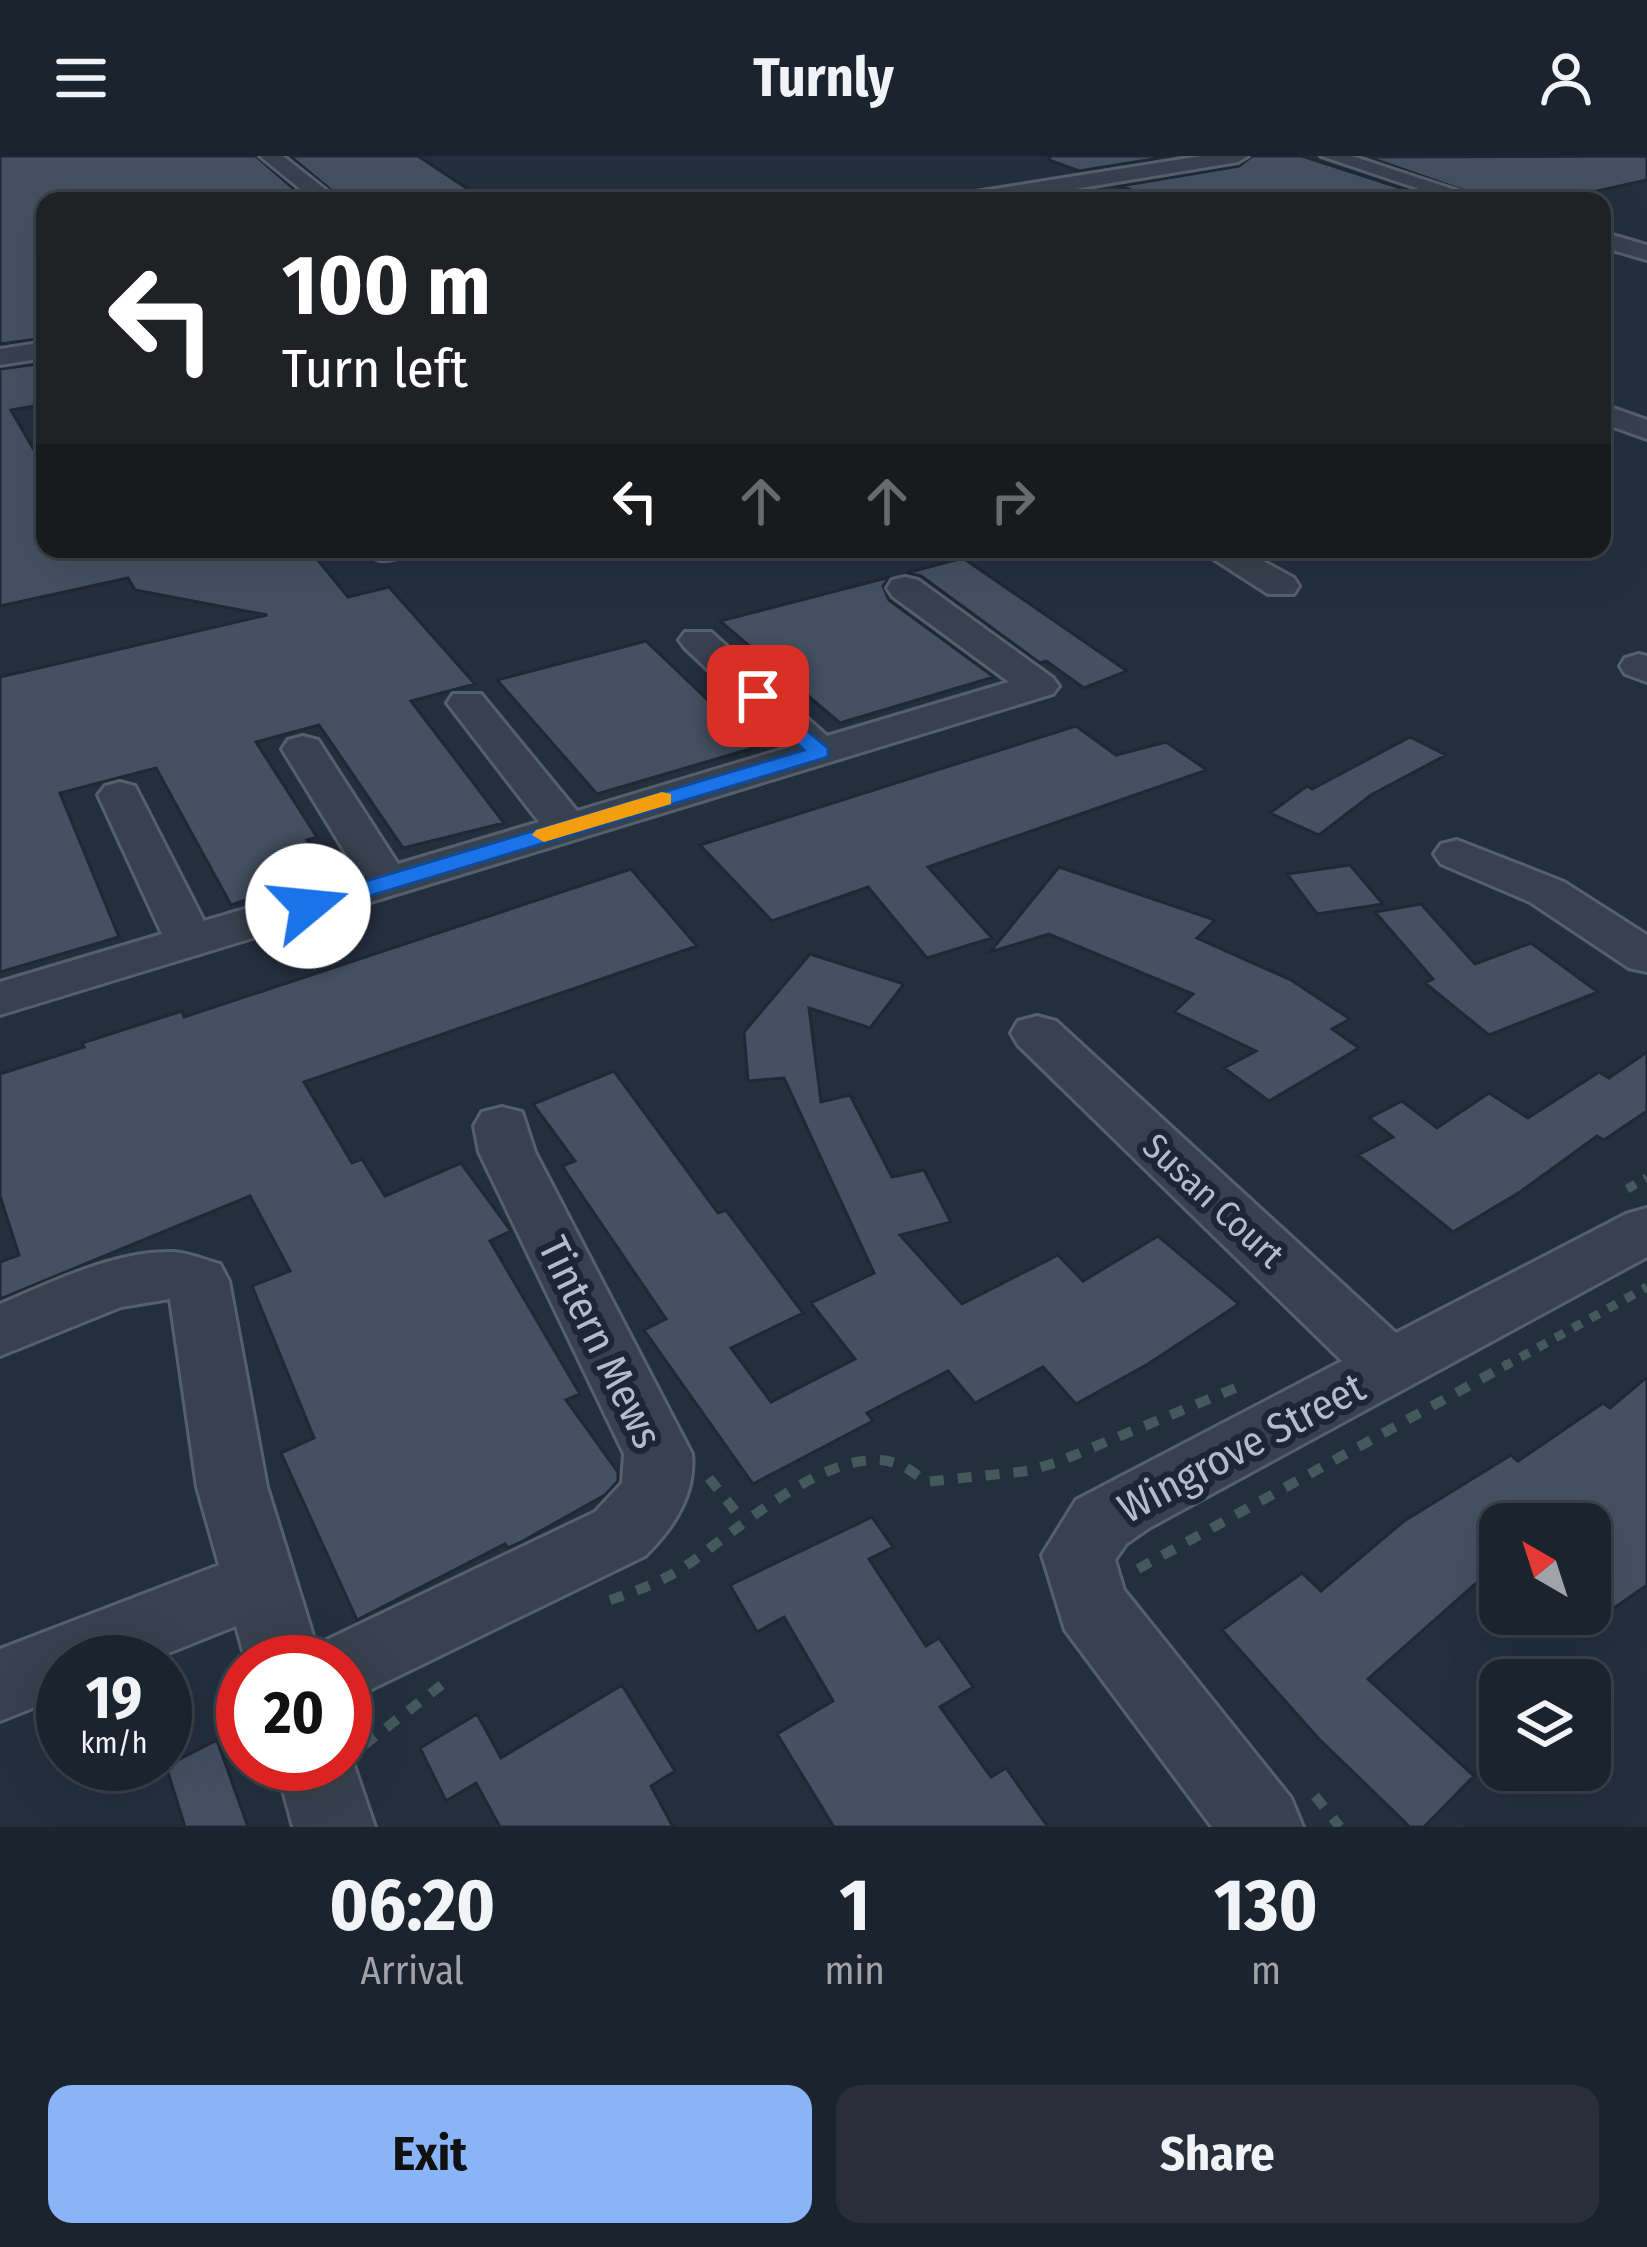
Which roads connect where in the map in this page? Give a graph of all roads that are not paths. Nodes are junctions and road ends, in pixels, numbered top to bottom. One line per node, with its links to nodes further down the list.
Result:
1 (270, 156): 5 (street)
2 (1238, 156): 4 (street)
3 (1331, 156): 8 (street)
4 (1032, 190): 6 (street); 7 (street)
5 (316, 192)
6 (1019, 192)
7 (1037, 192)
8 (1449, 192)
9 (1611, 242): 10 (street)
10 (1647, 253)
11 (36, 351): 12 (street)
12 (0, 357)
13 (1611, 416): 14 (street)
14 (1647, 430)
15 (1231, 558): 16 (street)
16 (1281, 586)
17 (904, 588): 21 (street)
18 (698, 640): 21 (street)
19 (467, 704): 23 (street)
20 (303, 749): 25 (street)
21 (820, 752): 23 (street)
22 (120, 795): 26 (street)
23 (567, 828): 25 (street)
24 (1457, 854): 27 (street)
25 (387, 883): 26 (street)
26 (190, 942): 28 (street)
27 (1647, 957)
28 (0, 999)
29 (1037, 1033): 33 (street, Susan Court)
30 (502, 1126): 36 (street, Tintern Mews)
31 (1626, 1216): 33 (street, Wingrove Street)
32 (0, 1331): 34 (street)
33 (1391, 1368): 39 (street, Wingrove Street)
34 (258, 1583): 35 (street); 37 (street)
35 (275, 1635)
36 (372, 1653)
37 (0, 1685)
38 (324, 1791): 40 (street)
39 (1286, 1809)
40 (334, 1827)

